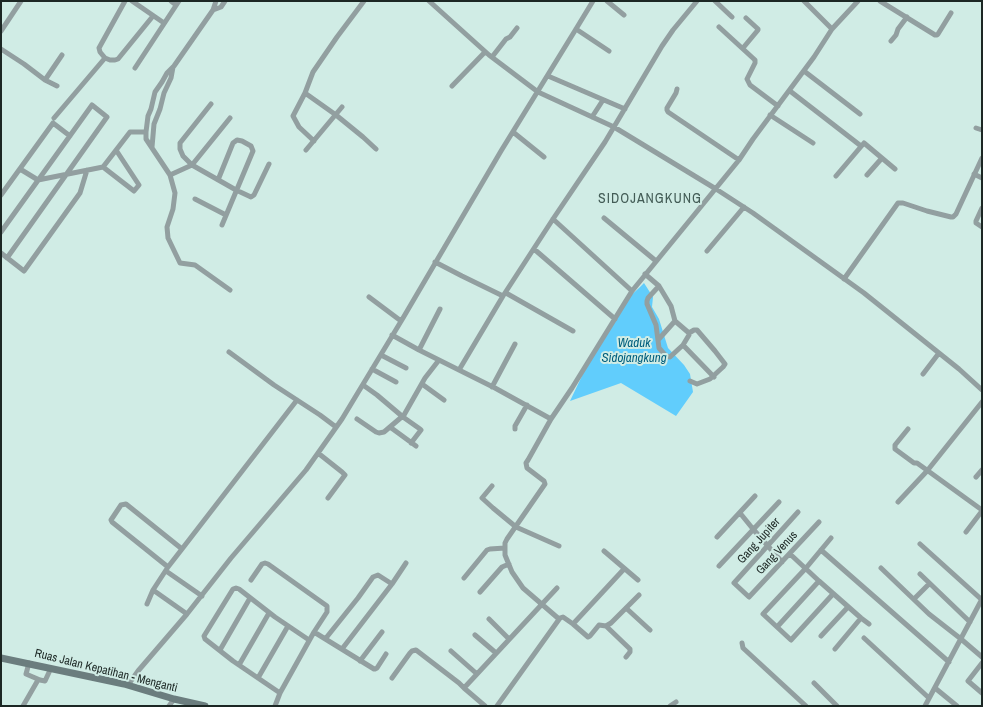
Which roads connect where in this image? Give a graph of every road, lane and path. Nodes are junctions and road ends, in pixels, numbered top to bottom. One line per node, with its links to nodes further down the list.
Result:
1 (21, 1): 29 (street)
2 (125, 1): 37 (street)
3 (132, 1): 20 (street)
4 (171, 1): 16 (street)
5 (216, 1): 17 (street)
6 (225, 1): 17 (street)
7 (364, 1): 48 (street)
8 (429, 1): 34 (street)
9 (593, 1): 27 (street)
10 (607, 1): 19 (street)
11 (698, 1): 54 (street)
12 (714, 1): 22 (street)
13 (804, 1): 28 (street)
14 (858, 1): 28 (street)
15 (880, 1): 21 (street)
16 (178, 3): 24 (street)
17 (214, 10): 38 (street)
18 (951, 13): 21 (street)
19 (624, 15)
20 (153, 16): 24 (street); 37 (street)
21 (907, 17): 30 (street)
22 (732, 18)
23 (746, 18): 31 (street)
24 (164, 23): 39 (street)
25 (720, 27): 31 (street)
26 (517, 28): 36 (street)
27 (576, 29): 33 (street); 41 (street)
28 (832, 29): 40 (street)
29 (1, 31)
30 (891, 41)
31 (743, 48): 51 (street)
32 (1, 49): 42 (street)
33 (609, 51)
34 (485, 52): 36 (street); 44 (street)
35 (62, 55): 42 (street)
36 (492, 57): 47 (street)
37 (105, 58): 60 (street)
38 (174, 66): 53 (street); 55 (street)
39 (135, 68)
40 (804, 71): 46 (street); 56 (street)
41 (548, 76): 47 (street); 49 (street)
42 (45, 80): 43 (street)
43 (57, 86)
44 (452, 86)
45 (677, 89): 78 (street)
46 (790, 91): 51 (street); 70 (street)
47 (538, 92): 59 (street); 66 (street)
48 (305, 93): 57 (street); 68 (street)
49 (603, 100): 54 (street); 59 (street)
50 (211, 104): 80 (street)
51 (778, 106): 58 (street)
52 (342, 107): 57 (street)
53 (152, 109): 55 (street); 65 (street)
54 (625, 109): 62 (street)
55 (160, 110): 71 (street)
56 (860, 114)
57 (336, 115): 68 (street); 72 (street)
58 (770, 115): 69 (street); 78 (street)
59 (592, 117): 62 (street)
60 (54, 118)
61 (230, 118): 80 (street)
62 (614, 128): 93 (street); 101 (street)
63 (976, 128): 64 (street)
64 (982, 130)
65 (146, 132): 71 (street); 73 (street)
66 (513, 132): 75 (street); 110 (street)
67 (70, 136): 82 (street); 85 (street); 91 (street)
68 (314, 141): 74 (street)
69 (812, 143)
70 (861, 146): 76 (street); 89 (street)
71 (152, 148): 87 (street)
72 (376, 149)
73 (116, 150): 81 (street); 81 (street)
74 (306, 150)
75 (544, 157)
76 (882, 158): 83 (street); 88 (street)
77 (982, 158): 86 (street)
78 (739, 160): 93 (street)
79 (269, 164): 94 (street)
80 (192, 165): 87 (street); 92 (street)
81 (103, 167): 84 (street)
82 (20, 169): 91 (street); 95 (street)
83 (895, 169)
84 (87, 170): 85 (street); 108 (street)
85 (66, 174): 91 (street); 108 (street)
86 (974, 174): 90 (street); 112 (street)
87 (170, 175): 114 (street)
88 (867, 175)
89 (836, 176)
90 (982, 178)
91 (38, 180): 104 (street)
92 (218, 180): 94 (street); 94 (street)
93 (716, 188): 97 (street); 109 (street)
94 (236, 190): 99 (street)
95 (1, 195)
96 (195, 199): 99 (street)
97 (744, 207): 106 (street); 112 (street)
98 (982, 208): 103 (street)
99 (226, 215): 102 (street)
100 (604, 218): 109 (street)
101 (553, 219): 105 (street); 115 (street)
102 (222, 225)
103 (982, 226)
104 (1, 232)
105 (534, 249): 116 (street); 119 (street)
106 (707, 251)
107 (1, 253): 108 (street)
108 (7, 258)
109 (656, 261): 111 (street)
110 (435, 262): 116 (street); 120 (street)
111 (645, 274): 113 (street); 115 (street)
112 (844, 279): 130 (street)
113 (659, 286): 121 (street); 125 (street)
114 (230, 290)
115 (632, 291): 119 (street)
116 (505, 295): 122 (street); 135 (street)
117 (369, 297): 120 (street)
118 (440, 309): 128 (street)
119 (615, 318): 150 (street)
120 (401, 321): 124 (street)
121 (675, 321): 123 (street); 125 (street)
122 (573, 331)
123 (689, 333): 127 (street); 137 (street)
124 (392, 335): 128 (street); 131 (street)
125 (658, 340): 127 (street)
126 (515, 344): 142 (street)
127 (683, 345): 137 (street)
128 (419, 350): 132 (street)
129 (229, 352): 144 (street)
130 (939, 353): 136 (street); 143 (street)
131 (381, 355): 133 (street); 134 (street)
132 (438, 360): 135 (street); 140 (street)
133 (406, 368)
134 (372, 370): 139 (street); 141 (street)
135 (459, 370): 142 (street)
136 (923, 374)
137 (714, 377): 138 (street)
138 (690, 381)
139 (396, 382)
140 (422, 384): 145 (street); 148 (street)
141 (363, 385): 148 (street); 151 (street)
142 (492, 386): 147 (street)
143 (982, 390)
144 (297, 400): 151 (street); 177 (street)
145 (444, 400)
146 (982, 402): 156 (street)
147 (528, 405): 150 (street); 153 (street)
148 (402, 417): 152 (street); 152 (street)
149 (357, 419): 152 (street)
150 (551, 419): 168 (street)
151 (336, 427): 155 (street)
152 (390, 427)
153 (515, 429)
154 (908, 429): 156 (street)
155 (318, 453): 161 (street); 201 (street)
156 (927, 470): 163 (street); 164 (street)
157 (982, 470): 158 (street)
158 (976, 477)
159 (492, 486): 168 (street)
160 (755, 496): 166 (street)
161 (328, 498)
162 (779, 502): 169 (street)
163 (898, 502)
164 (982, 510): 170 (street)
165 (798, 512): 175 (street, Gang Jupiter)
166 (740, 513): 169 (street); 171 (street)
167 (819, 522): 180 (street, Gang Venus)
168 (516, 527): 174 (street); 176 (street)
169 (753, 529): 175 (street); 184 (street)
170 (966, 532)
171 (717, 537)
172 (831, 538): 178 (street)
173 (920, 544): 205 (street)
174 (559, 546)
175 (768, 546): 181 (street); 202 (street, Gang Jupiter)
176 (505, 548): 183 (street); 190 (street)
177 (182, 549): 187 (street); 187 (street)
178 (821, 550): 185 (street); 242 (street)
179 (604, 551): 188 (street)
180 (790, 554): 181 (street, Gang Venus); 185 (street)
181 (782, 562): 202 (street, Gang Venus)
182 (406, 563): 194 (street)
183 (509, 564): 198 (street); 207 (street)
184 (719, 566)
185 (806, 568): 193 (street); 220 (street)
186 (881, 568): 204 (street)
187 (167, 569): 197 (street); 201 (street)
188 (624, 569): 192 (street); 216 (street)
189 (920, 574): 195 (street)
190 (464, 578)
191 (251, 580): 222 (street)
192 (638, 580)
193 (819, 582): 199 (street); 220 (street)
194 (392, 584): 226 (street); 232 (street)
195 (929, 584): 204 (street); 215 (street)
196 (557, 588): 207 (street)
197 (153, 590): 206 (street); 211 (street)
198 (480, 592)
199 (833, 594): 208 (street); 220 (street)
200 (640, 595): 209 (street)
201 (202, 596): 211 (street)
202 (749, 597)
203 (250, 598): 210 (street); 234 (street); 234 (street)
204 (914, 599): 229 (street)
205 (982, 600): 215 (street)
206 (147, 604)
207 (542, 604): 214 (street); 228 (street)
208 (848, 607): 212 (street); 225 (street)
209 (626, 608): 219 (street); 221 (street)
210 (269, 613): 218 (street); 245 (street)
211 (187, 614): 252 (street)
212 (861, 618): 217 (street); 233 (street)
213 (489, 619): 228 (street)
214 (559, 619): 216 (street); 265 (street)
215 (970, 622): 229 (street)
216 (573, 624): 219 (street)
217 (869, 624)
218 (288, 626): 230 (street); 248 (street)
219 (606, 626): 238 (street)
220 (777, 627)
221 (650, 630)
222 (314, 632): 226 (street); 230 (street)
223 (382, 632): 241 (street)
224 (475, 636): 236 (street)
225 (821, 636)
226 (326, 638): 232 (street)
227 (864, 638): 257 (street)
228 (509, 639): 236 (street)
229 (962, 639): 239 (street); 242 (street)
230 (309, 640): 255 (street)
231 (742, 644): 267 (street)
232 (342, 649): 241 (street)
233 (835, 649)
234 (220, 650): 245 (street)
235 (451, 651): 247 (street)
236 (496, 653): 247 (street)
237 (386, 654): 241 (street)
238 (626, 656)
239 (982, 657)
240 (1, 658): 244 (main road, Ruas Jalan Kepatihan - Menganti)
241 (360, 661)
242 (949, 662): 254 (street)
243 (982, 663): 256 (street)
244 (28, 664): 246 (main road, Ruas Jalan Kepatihan - Menganti); 250 (street)
245 (239, 665): 248 (street)
246 (51, 668): 250 (street); 252 (main road, Ruas Jalan Kepatihan - Menganti)
247 (477, 674): 253 (street)
248 (258, 678): 255 (street)
249 (392, 678): 253 (street)
250 (38, 680): 260 (street)
251 (814, 683): 268 (street)
252 (128, 685): 258 (main road, Ruas Jalan Kepatihan - Menganti)
253 (464, 688): 264 (street)
254 (935, 688): 257 (street); 270 (street)
255 (280, 693): 263 (street)
256 (982, 694)
257 (930, 698): 269 (street)
258 (174, 699): 261 (street); 262 (main road, Ruas Jalan Kepatihan - Menganti)
259 (676, 702): 266 (street)
260 (23, 706)
261 (169, 706)
262 (205, 706)
263 (275, 706)
264 (486, 706)
265 (497, 706)
266 (670, 706)
267 (806, 706)
268 (837, 706)
269 (925, 706)
270 (957, 706)

